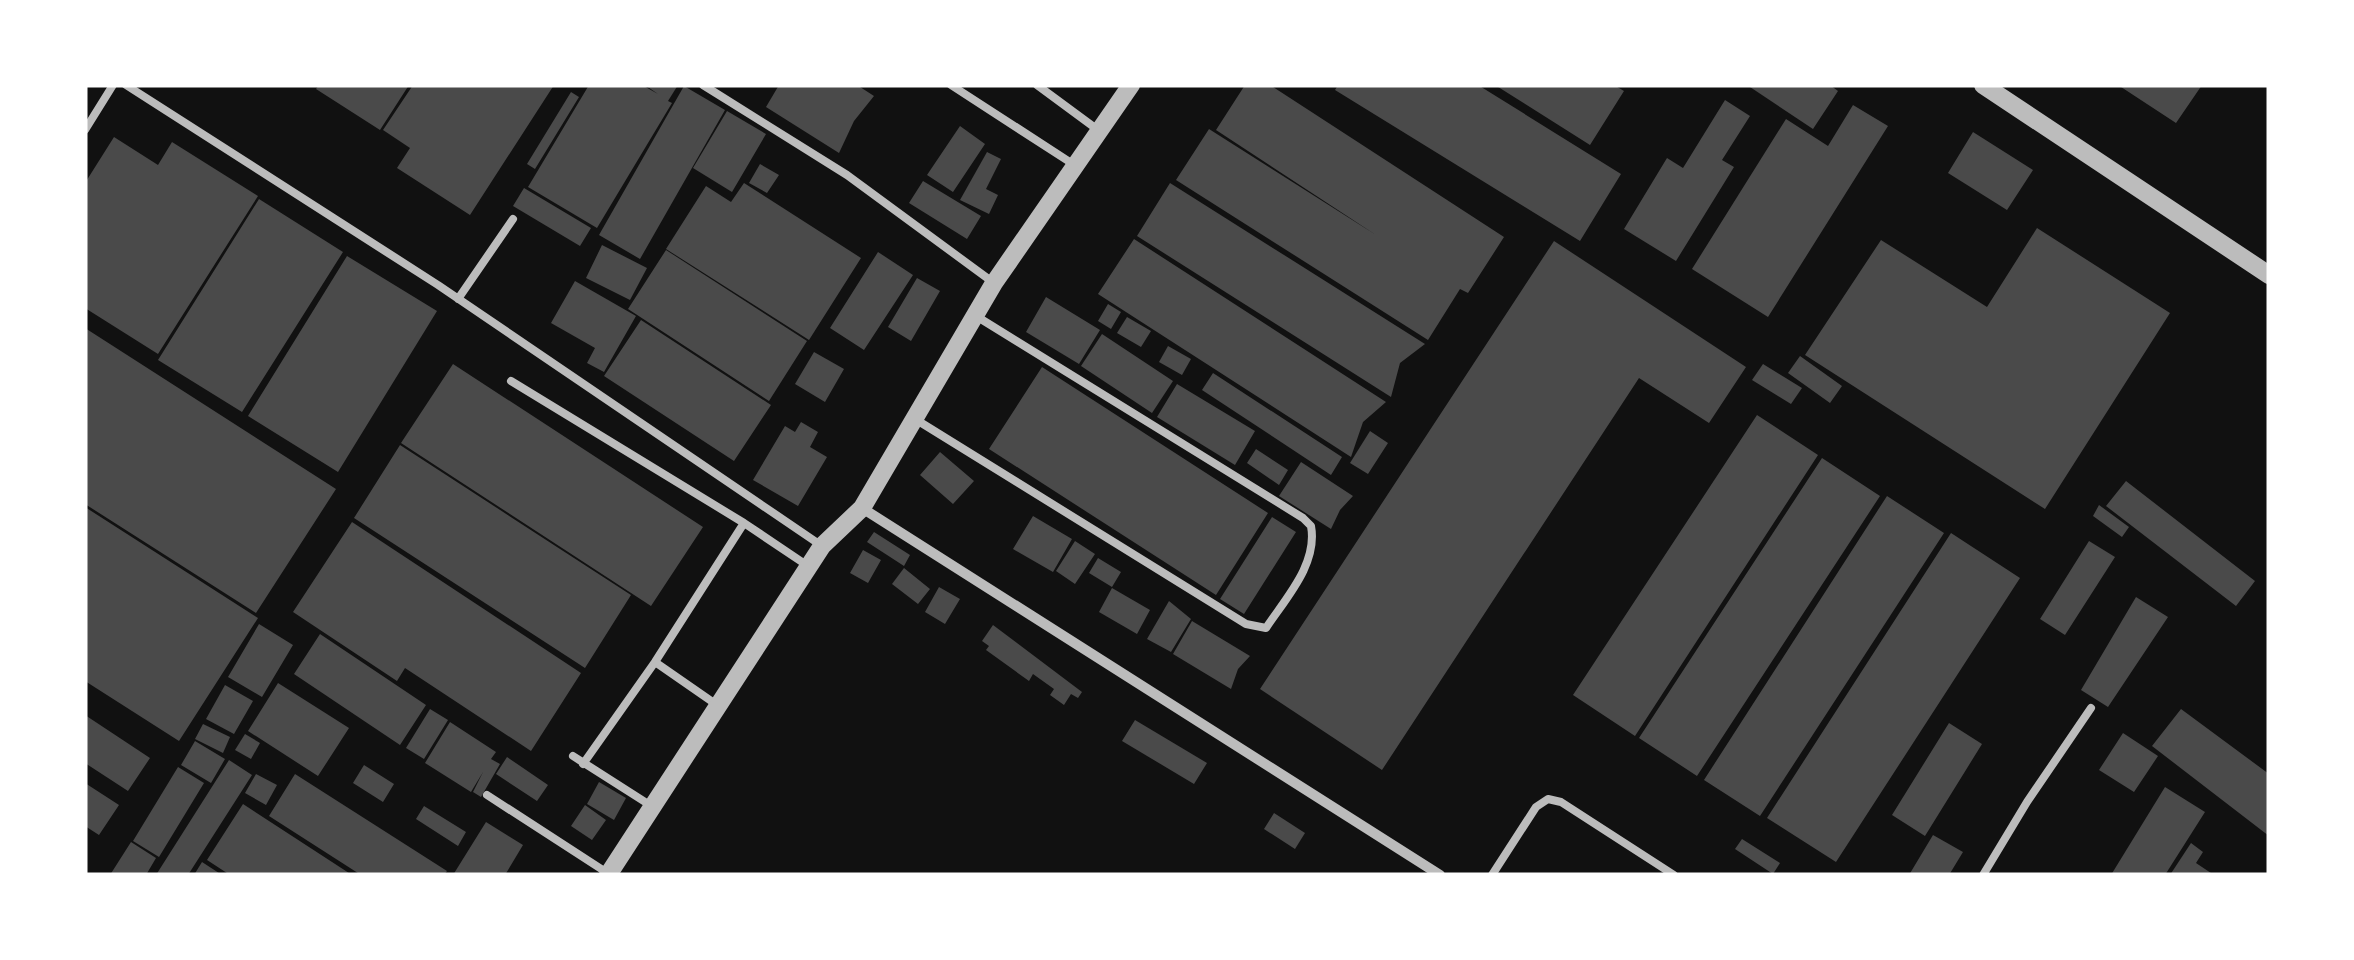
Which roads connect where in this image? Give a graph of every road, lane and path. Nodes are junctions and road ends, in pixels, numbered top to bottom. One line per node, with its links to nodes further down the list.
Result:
1 (113, 85): 8 (lane)
2 (126, 85): 14 (lane)
3 (703, 85): 13 (lane)
4 (952, 85): 10 (lane)
5 (1037, 85): 9 (lane)
6 (1131, 85): 9 (street)
7 (1983, 85): 12 (street)
8 (85, 130)
9 (1100, 131): 10 (street)
10 (1076, 166): 13 (street)
11 (514, 219): 14 (lane)
12 (2269, 275)
13 (994, 284): 15 (street)
14 (458, 299): 20 (lane)
15 (976, 316): 17 (street); 17 (lane)
16 (511, 381): 19 (lane)
17 (915, 419): 18 (street)
18 (862, 508): 20 (street); 30 (street)
19 (744, 523): 21 (lane); 22 (lane)
20 (822, 546): 21 (street)
21 (808, 566): 23 (street)
22 (655, 662): 23 (lane); 26 (lane)
23 (718, 706): 28 (street)
24 (2091, 708): 33 (lane)
25 (572, 756): 26 (lane)
26 (583, 764): 28 (lane)
27 (487, 795): 29 (lane)
28 (652, 807): 29 (street)
29 (608, 874)
30 (1440, 875)
31 (1492, 875): 32 (lane)
32 (1674, 875)
33 (1984, 875)

